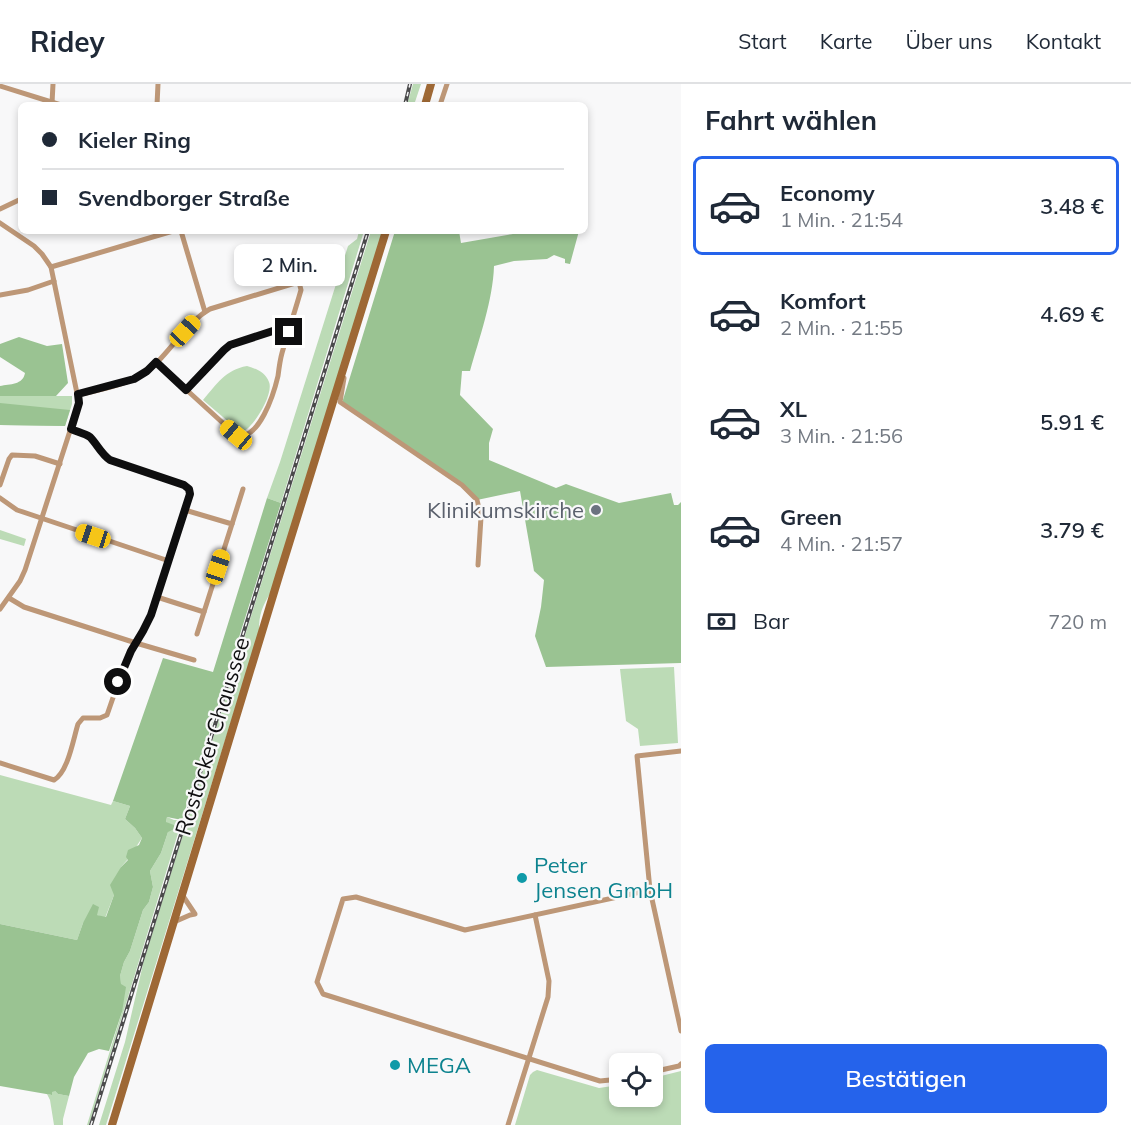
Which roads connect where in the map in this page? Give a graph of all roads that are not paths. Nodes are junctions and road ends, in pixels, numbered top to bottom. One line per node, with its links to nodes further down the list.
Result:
1 (53, 84): 7 (street)
2 (158, 84): 8 (street)
3 (431, 84): 9 (main road)
4 (447, 84): 10 (street)
5 (0, 86): 6 (street)
6 (49, 102)
7 (52, 102)
8 (157, 102)
9 (426, 102)
10 (441, 102)
11 (18, 200): 12 (street)
12 (0, 209)
13 (0, 223): 17 (street)
14 (162, 234): 17 (street)
15 (182, 234): 22 (street)
16 (385, 234): 24 (main road, Rostocker Chaussee)
17 (51, 267): 19 (street)
18 (338, 270): 20 (street)
19 (54, 281): 21 (street); 27 (street)
20 (299, 282): 22 (street); 23 (street)
21 (0, 295)
22 (206, 312): 25 (street)
23 (289, 332): 26 (street); 26 (street)
24 (346, 358): 37 (street, Rostocker Chaussee); 48 (main road, Rostocker Chaussee)
25 (156, 362): 26 (street); 27 (street)
26 (186, 390)
27 (78, 394): 28 (street)
28 (71, 429): 29 (street); 33 (street)
29 (60, 464): 30 (street); 34 (street)
30 (0, 485)
31 (243, 489): 35 (street)
32 (0, 498): 34 (street)
33 (185, 510): 35 (street); 36 (street)
34 (42, 519): 36 (street); 39 (street)
35 (232, 524): 41 (street)
36 (169, 561): 38 (street)
37 (478, 565)
38 (157, 597): 41 (street); 43 (street)
39 (9, 598): 40 (street); 43 (street)
40 (0, 609)
41 (204, 612): 42 (street)
42 (197, 634)
43 (136, 643): 44 (street); 46 (street)
44 (194, 660)
45 (681, 751): 47 (street)
46 (0, 763)
47 (650, 890): 49 (street); 51 (street)
48 (183, 896): 50 (main road, Rostocker Chaussee); 50 (street)
49 (535, 915): 52 (street); 52 (street)
50 (174, 922): 56 (main road, Rostocker Chaussee)
51 (681, 1031)
52 (529, 1058): 55 (street); 57 (street)
53 (681, 1064): 54 (street)
54 (663, 1070)
55 (609, 1080)
56 (112, 1125)
57 (508, 1125)

